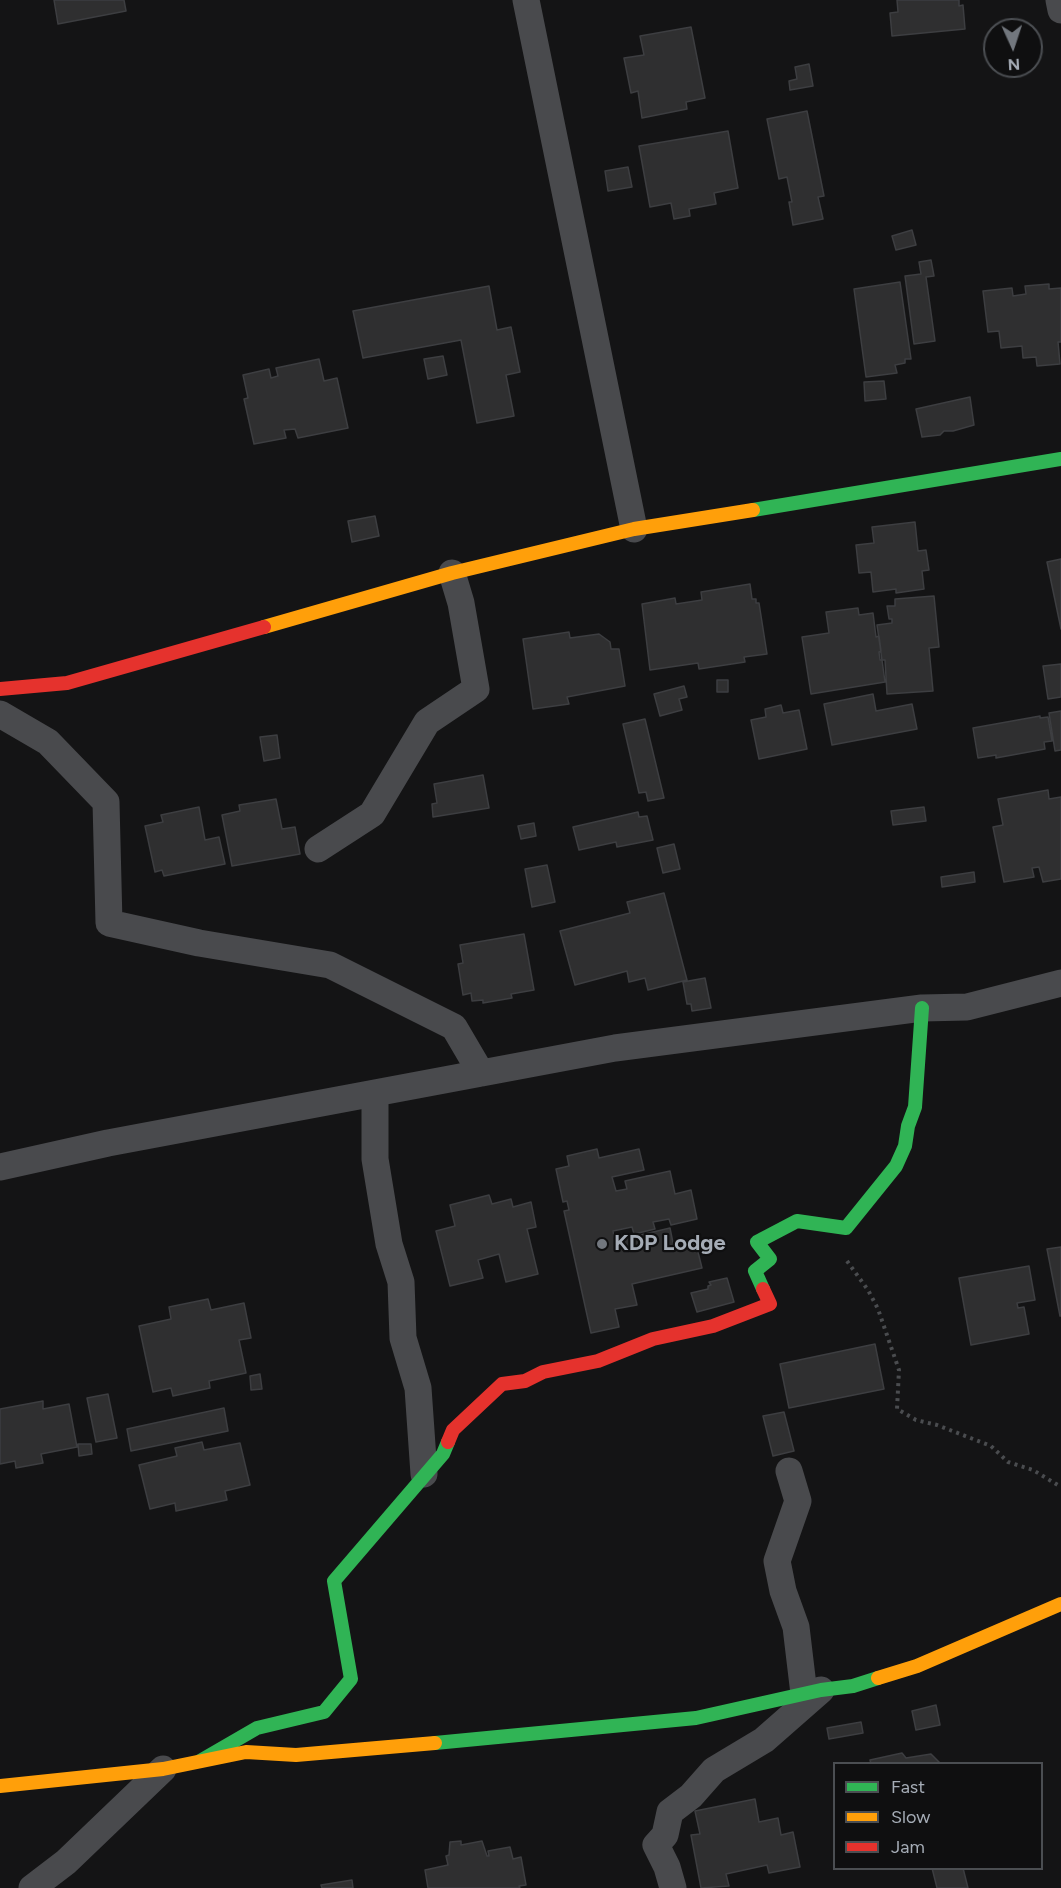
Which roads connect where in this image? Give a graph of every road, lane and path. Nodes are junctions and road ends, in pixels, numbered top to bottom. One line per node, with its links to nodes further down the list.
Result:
1 (526, 0): 5 (street)
2 (1059, 0): 3 (street)
3 (1061, 10)
4 (1061, 459): 5 (street)
5 (634, 529): 6 (street)
6 (452, 573): 7 (street); 9 (street)
7 (0, 689)
8 (0, 714): 12 (street)
9 (318, 849)
10 (1061, 982): 11 (street)
11 (922, 1008): 12 (street); 15 (street)
12 (481, 1073): 13 (street)
13 (375, 1094): 14 (street); 17 (street)
14 (0, 1167)
15 (846, 1228): 17 (street); 18 (path)
16 (789, 1471): 20 (street)
17 (424, 1474): 21 (street)
18 (1061, 1487)
19 (1061, 1604): 20 (street)
20 (812, 1692): 21 (street); 25 (street)
21 (200, 1761): 22 (street)
22 (163, 1769): 23 (street); 24 (street)
23 (0, 1786)
24 (32, 1888)
25 (673, 1888)

